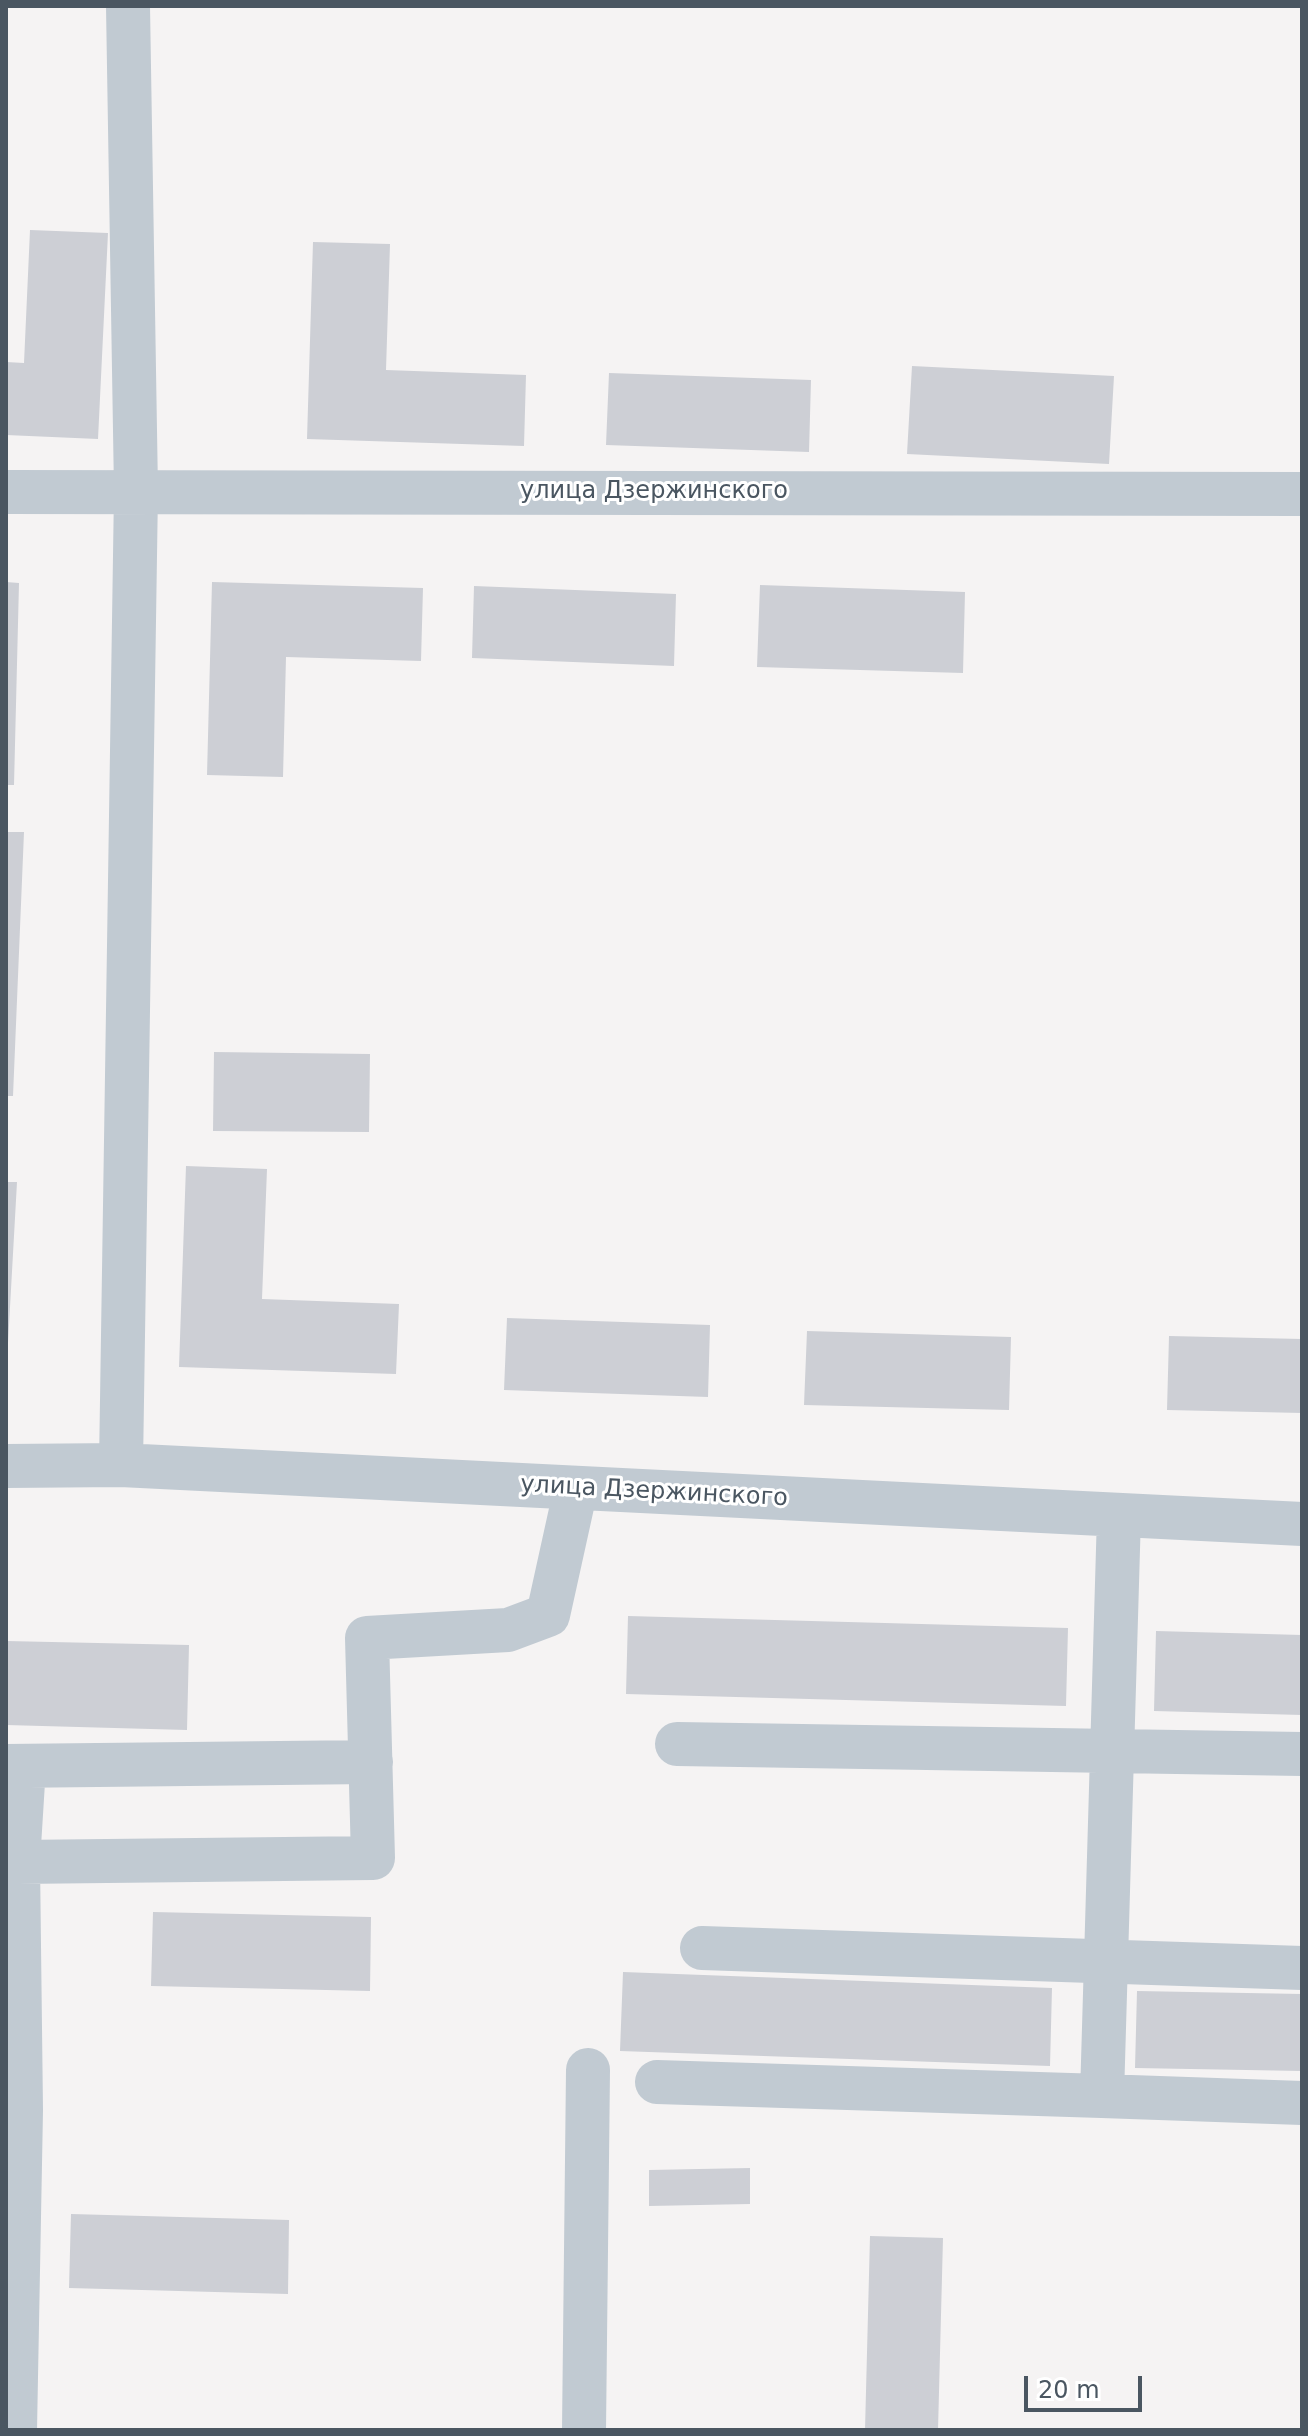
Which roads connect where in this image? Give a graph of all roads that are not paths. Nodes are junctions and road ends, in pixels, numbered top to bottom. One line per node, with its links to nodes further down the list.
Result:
1 (128, 6): 2 (street)
2 (136, 491): 3 (street, улица Дзержинского); 4 (street, улица Дзержинского); 5 (street)
3 (6, 492)
4 (1302, 494)
5 (121, 1465): 6 (street, улица Дзержинского); 7 (street, улица Дзержинского)
6 (6, 1466)
7 (576, 1488): 8 (street, улица Дзержинского); 13 (street)
8 (1119, 1515): 9 (street, улица Дзержинского); 11 (street)
9 (1302, 1524)
10 (677, 1744): 11 (street)
11 (1112, 1751): 12 (street); 17 (street)
12 (1302, 1754)
13 (371, 1762): 14 (street); 15 (street)
14 (15, 1766): 15 (street)
15 (18, 1862): 23 (street)
16 (702, 1948): 17 (street)
17 (1106, 1961): 18 (street); 21 (street)
18 (1302, 1968)
19 (588, 2070): 24 (street)
20 (657, 2082): 21 (street)
21 (1102, 2096): 22 (street)
22 (1302, 2103)
23 (15, 2430)
24 (584, 2430)

